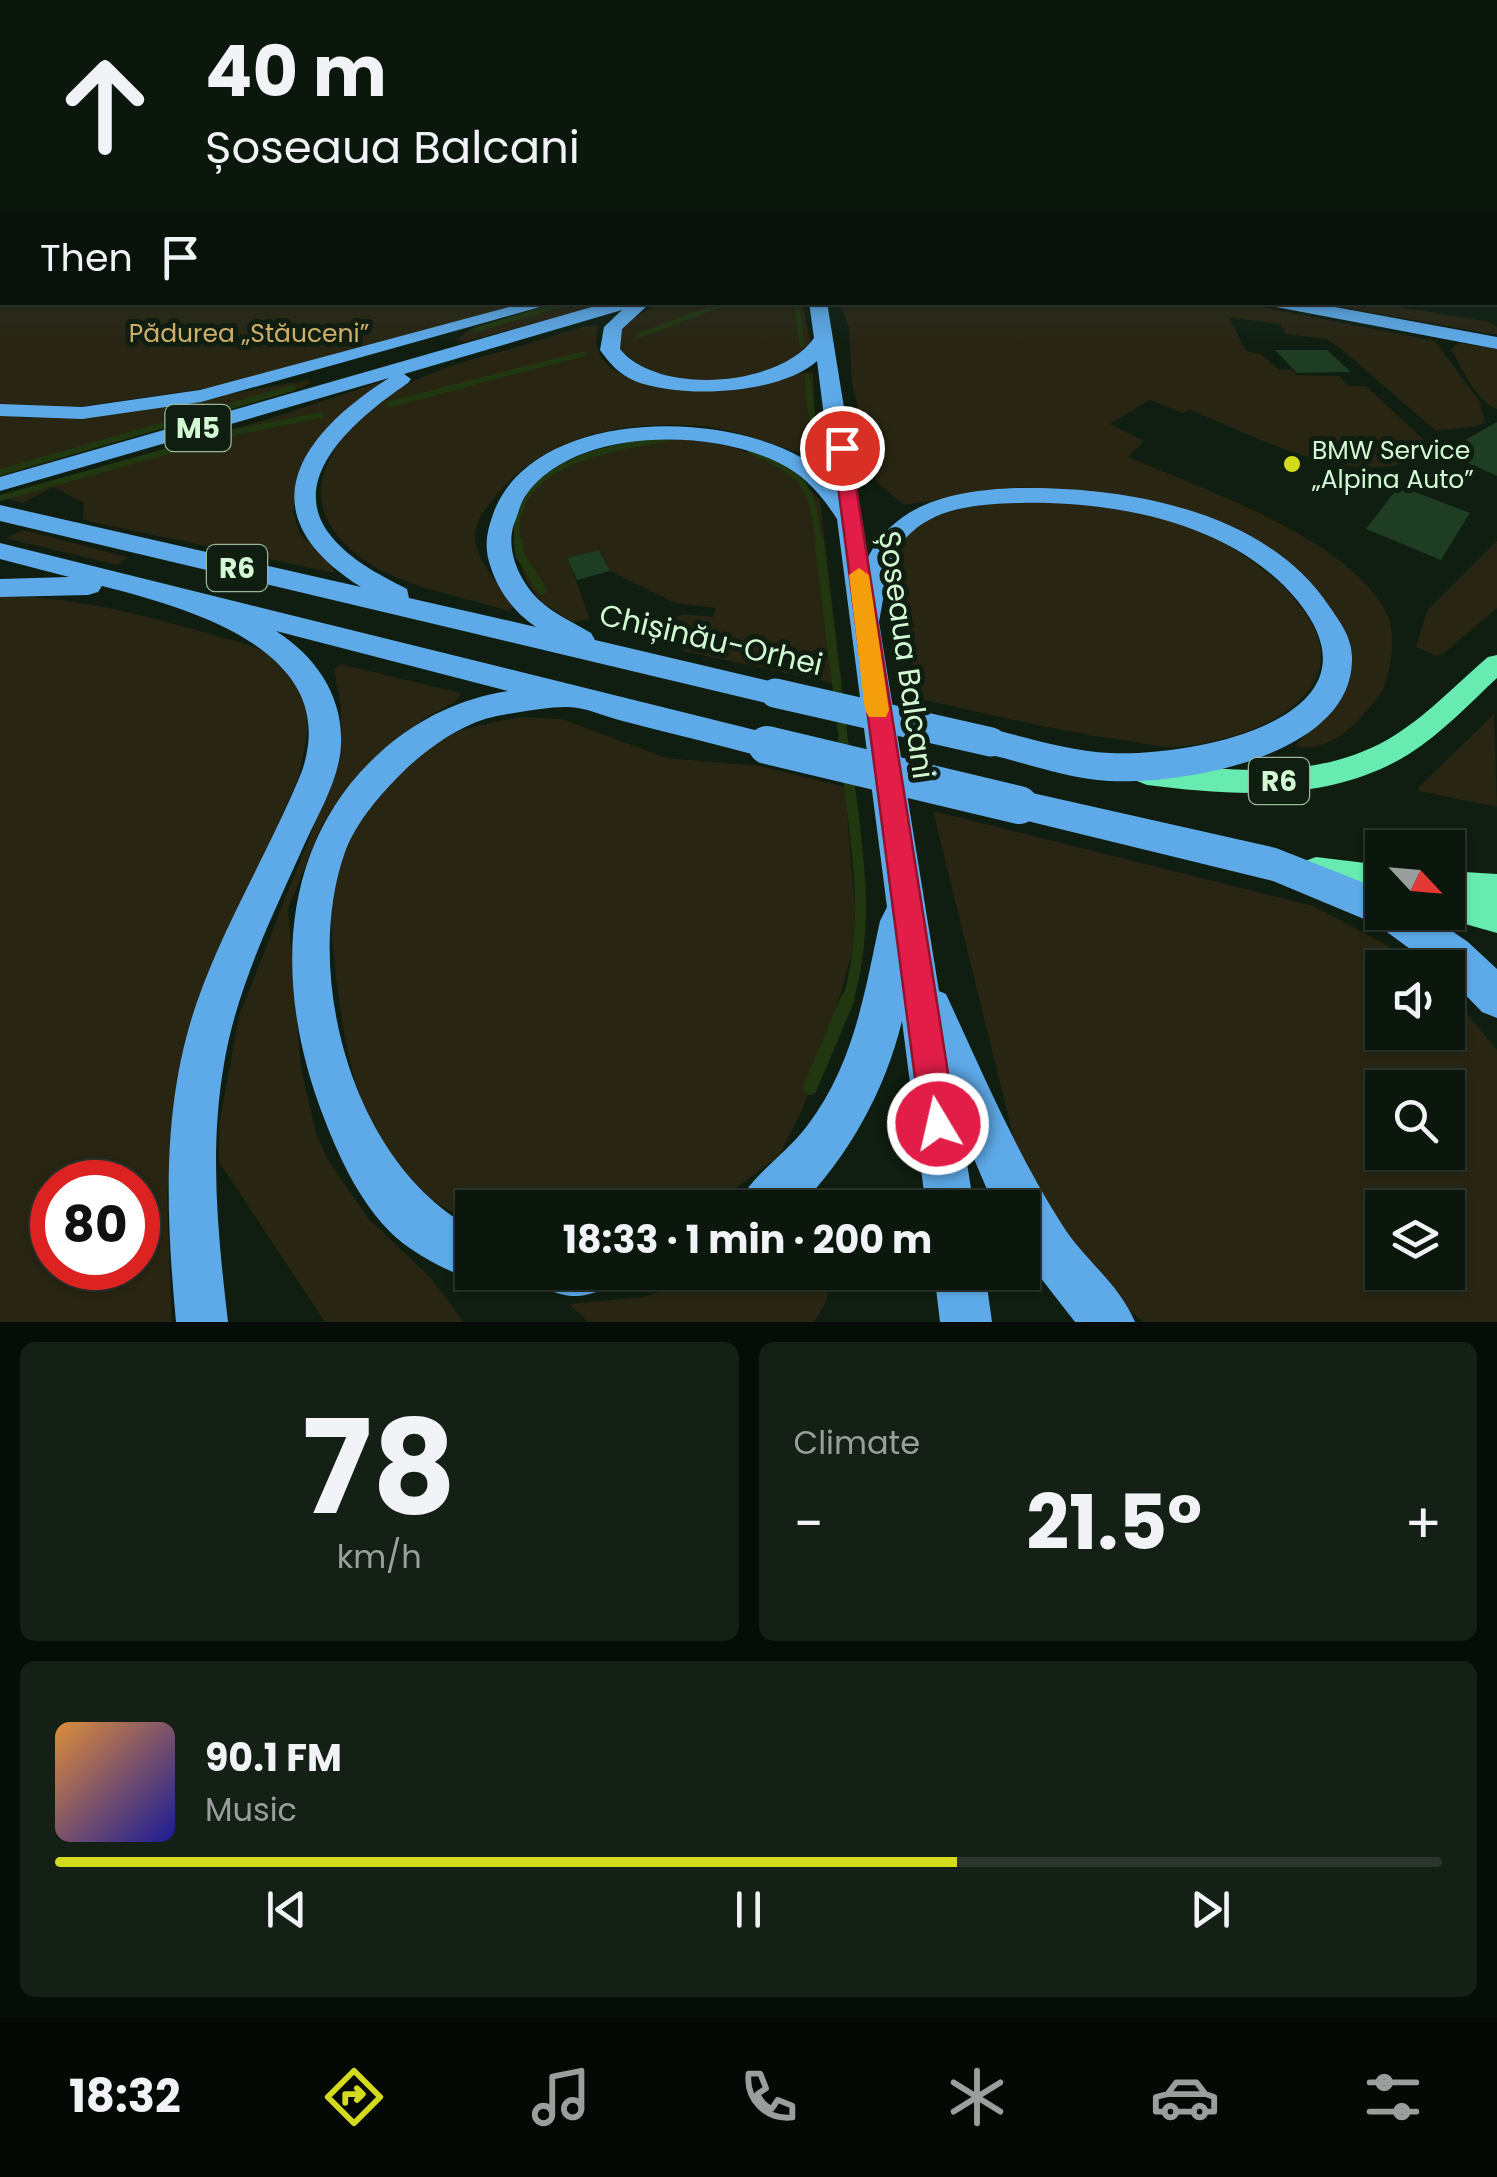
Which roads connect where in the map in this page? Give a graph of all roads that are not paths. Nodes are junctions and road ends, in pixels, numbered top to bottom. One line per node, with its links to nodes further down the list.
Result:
1 (542, 305): 9 (highway)
2 (620, 305): 8 (highway, M5)
3 (639, 305): 6 (highway)
4 (819, 305): 6 (highway, Șoseaua Balcani)
5 (1292, 305): 7 (highway)
6 (825, 336): 13 (highway, Șoseaua Balcani)
7 (1497, 343)
8 (438, 358): 9 (highway, M5); 18 (highway)
9 (391, 360): 10 (highway); 11 (highway, M5)
10 (0, 410)
11 (0, 484)
12 (0, 513): 18 (highway, Chișinău-Orhei / R6)
13 (853, 524): 19 (highway, Șoseaua Balcani); 20 (highway)
14 (0, 551): 16 (highway, R6)
15 (0, 588): 16 (highway)
16 (141, 588): 17 (highway, R6)
17 (190, 600): 22 (highway, R6); 39 (highway)
18 (431, 614): 20 (highway, Chișinău-Orhei / R6)
19 (864, 622): 23 (highway); 28 (highway, Șoseaua Balcani)
20 (600, 653): 23 (highway, Chișinău-Orhei / R6, bridge)
21 (1497, 664): 23 (main road, Chișinău-Orhei / R6)
22 (572, 696): 24 (highway, R6, bridge); 37 (highway)
23 (1108, 768)
24 (1276, 864): 25 (main road); 29 (highway)
25 (1365, 880)
26 (1465, 886): 27 (main road)
27 (1497, 889)
28 (904, 898): 33 (highway, Șoseaua Balcani); 35 (highway)
29 (1365, 901)
30 (1465, 909): 31 (main road)
31 (1497, 918)
32 (1416, 930): 34 (highway)
33 (916, 976): 36 (highway); 41 (highway)
34 (1497, 997)
35 (781, 1190)
36 (947, 1190)
37 (455, 1247)
38 (962, 1290): 40 (highway)
39 (202, 1322)
40 (966, 1322)
41 (1109, 1322)

